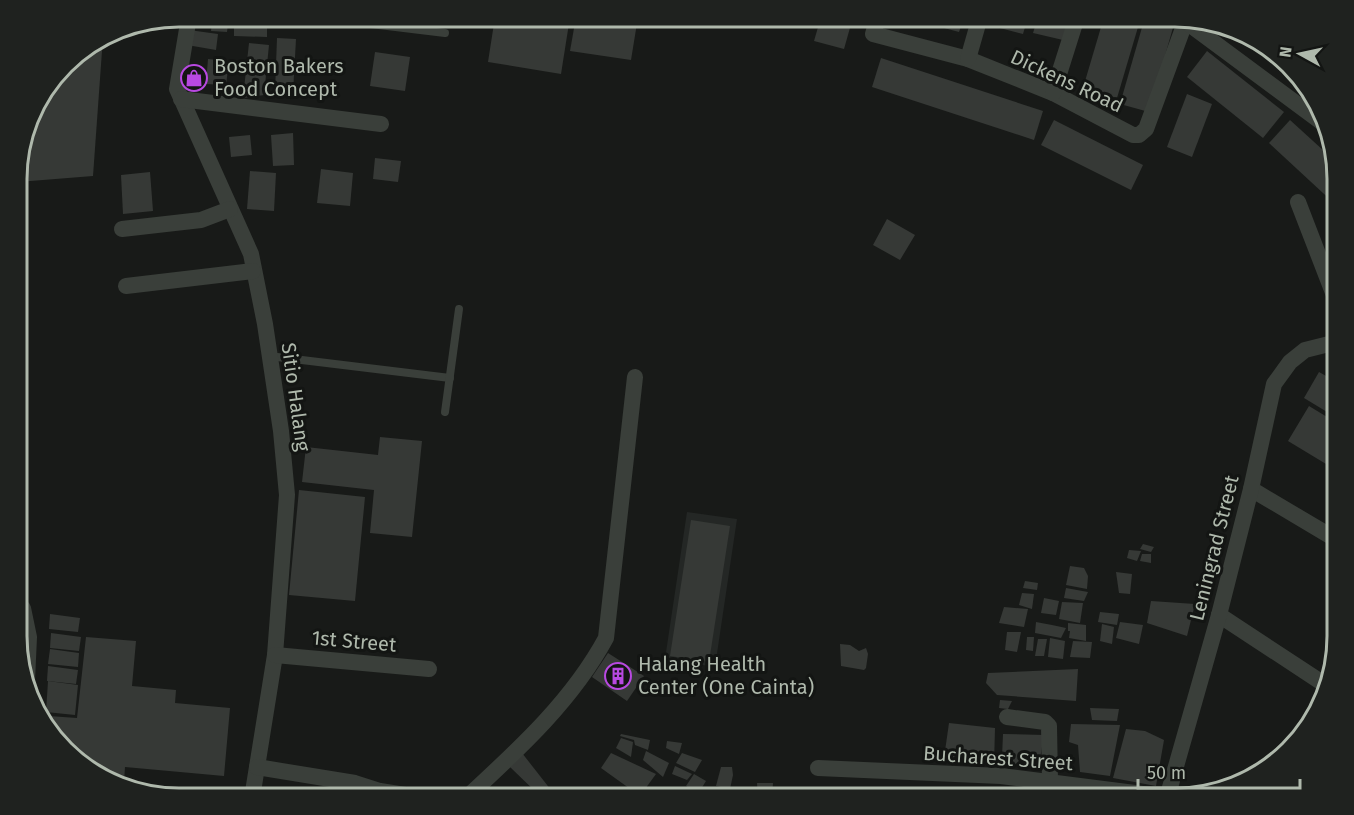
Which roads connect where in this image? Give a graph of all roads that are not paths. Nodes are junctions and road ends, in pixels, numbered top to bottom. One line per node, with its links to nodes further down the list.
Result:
1 (187, 27): 11 (street, Sitio Halang)
2 (398, 27): 8 (lane)
3 (875, 27): 9 (street, Dickens Road)
4 (977, 27): 9 (street)
5 (1074, 27): 10 (street)
6 (1183, 27): 10 (street, Dickens Road)
7 (1197, 28): 12 (street)
8 (445, 33)
9 (968, 60): 10 (street, Dickens Road)
10 (1053, 93)
11 (181, 99): 13 (street); 15 (street, Sitio Halang)
12 (1312, 115)
13 (381, 124)
14 (1298, 202): 18 (street)
15 (230, 209): 16 (street); 17 (street, Sitio Halang)
16 (122, 229)
17 (253, 271): 19 (street); 22 (street, Sitio Halang)
18 (1327, 277)
19 (126, 286)
20 (459, 309): 24 (lane)
21 (1327, 344): 26 (street, Leningrad Street)
22 (268, 356): 24 (lane); 30 (street, Sitio Halang)
23 (635, 377): 40 (street)
24 (450, 378): 25 (lane)
25 (445, 412)
26 (1251, 489): 27 (street); 28 (street, Leningrad Street)
27 (1327, 534)
28 (1219, 615): 33 (street); 42 (street, Leningrad Street)
29 (27, 627): 31 (street)
30 (275, 655): 32 (street, 1st Street); 35 (street, Sitio Halang)
31 (28, 657)
32 (429, 669)
33 (1320, 681)
34 (1006, 717): 37 (street)
35 (257, 767): 38 (street, Sitio Halang); 39 (street)
36 (818, 768): 37 (street, Bucharest Street)
37 (1050, 781): 41 (street, Bucharest Street)
38 (254, 788)
39 (373, 788)
40 (477, 788)
41 (1099, 788)
42 (1173, 788)

